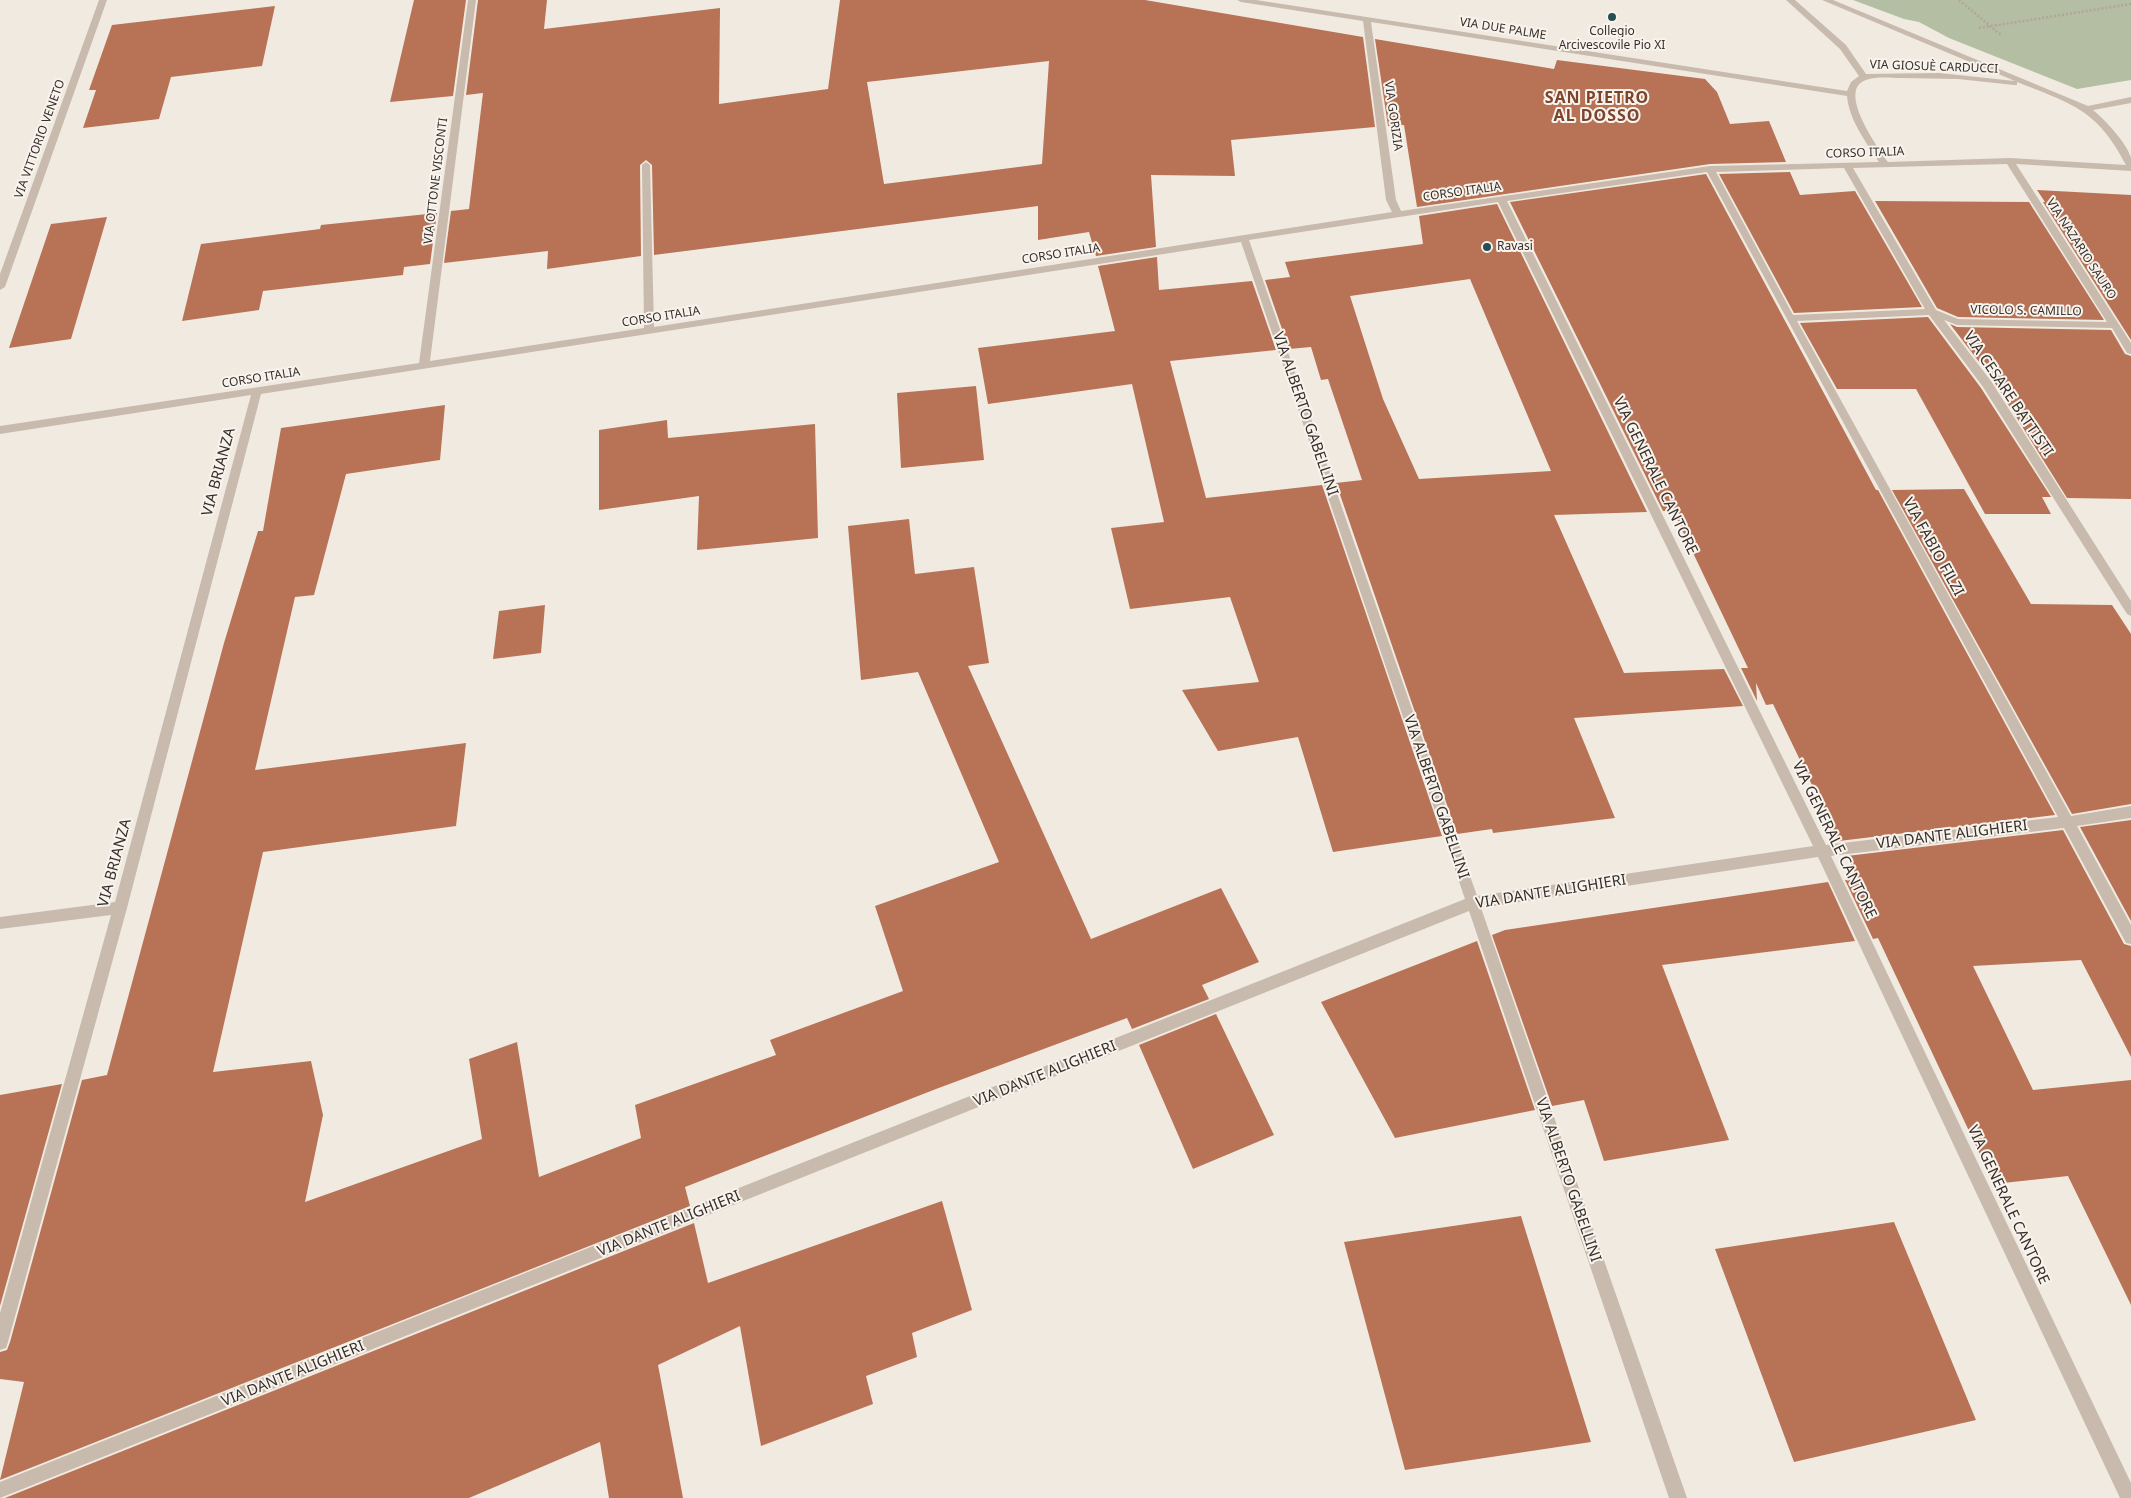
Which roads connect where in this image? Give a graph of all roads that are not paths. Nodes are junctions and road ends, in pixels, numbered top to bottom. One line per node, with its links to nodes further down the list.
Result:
1 (103, 0): 21 (street, VIA VITTORIO VENETO)
2 (472, 0): 27 (street, VIA OTTONE VISCONTI)
3 (1241, 0): 6 (street, VIA DUE PALME)
4 (1790, 0): 7 (street, VIA GIOSUÈ CARDUCCI)
5 (1826, 0): 8 (street, VIA GIOSUÈ CARDUCCI)
6 (1367, 20): 9 (street, VIA DUE PALME); 19 (street, VIA GORIZIA)
7 (1864, 77): 8 (street, VIA GIOSUÈ CARDUCCI); 9 (street)
8 (2034, 86): 11 (street)
9 (1852, 94): 13 (street)
10 (2131, 100): 11 (street)
11 (2085, 109): 16 (street)
12 (2010, 161): 13 (street, CORSO ITALIA); 16 (street, CORSO ITALIA); 24 (street, VIA NAZARIO SAURO)
13 (1885, 164): 15 (street, CORSO ITALIA)
14 (646, 166): 25 (street)
15 (1847, 166): 17 (street, CORSO ITALIA); 22 (street, VIA CESARE BATTISTI)
16 (2131, 168)
17 (1710, 169): 18 (street, CORSO ITALIA); 23 (street, VIA FABIO FILZI)
18 (1501, 199): 19 (street, CORSO ITALIA); 33 (street, VIA GENERALE CANTORE)
19 (1398, 214): 20 (street, CORSO ITALIA)
20 (1244, 238): 25 (street, CORSO ITALIA); 34 (street, VIA ALBERTO GABELLINI)
21 (0, 287)
22 (1932, 312): 23 (street, VICOLO S. CAMILLO); 24 (street, VICOLO S. CAMILLO); 30 (street, VIA CESARE BATTISTI)
23 (1790, 318): 32 (street, VIA FABIO FILZI)
24 (2115, 325): 26 (street, VIA NAZARIO SAURO)
25 (649, 331): 27 (street, CORSO ITALIA)
26 (2131, 351)
27 (424, 365): 28 (street, CORSO ITALIA)
28 (258, 391): 29 (street, CORSO ITALIA); 35 (street, VIA BRIANZA)
29 (0, 430)
30 (2131, 611)
31 (2131, 812): 32 (street, VIA DANTE ALIGHIERI)
32 (2068, 822): 33 (street, VIA DANTE ALIGHIERI); 37 (street, VIA FABIO FILZI)
33 (1822, 851): 34 (street, VIA DANTE ALIGHIERI); 41 (street, VIA GENERALE CANTORE)
34 (1472, 903): 39 (street, VIA DANTE ALIGHIERI); 40 (street, VIA ALBERTO GABELLINI)
35 (120, 908): 36 (street); 38 (street, VIA BRIANZA)
36 (0, 923)
37 (2131, 938)
38 (0, 1342)
39 (0, 1491)
40 (1678, 1498)
41 (2129, 1498)

